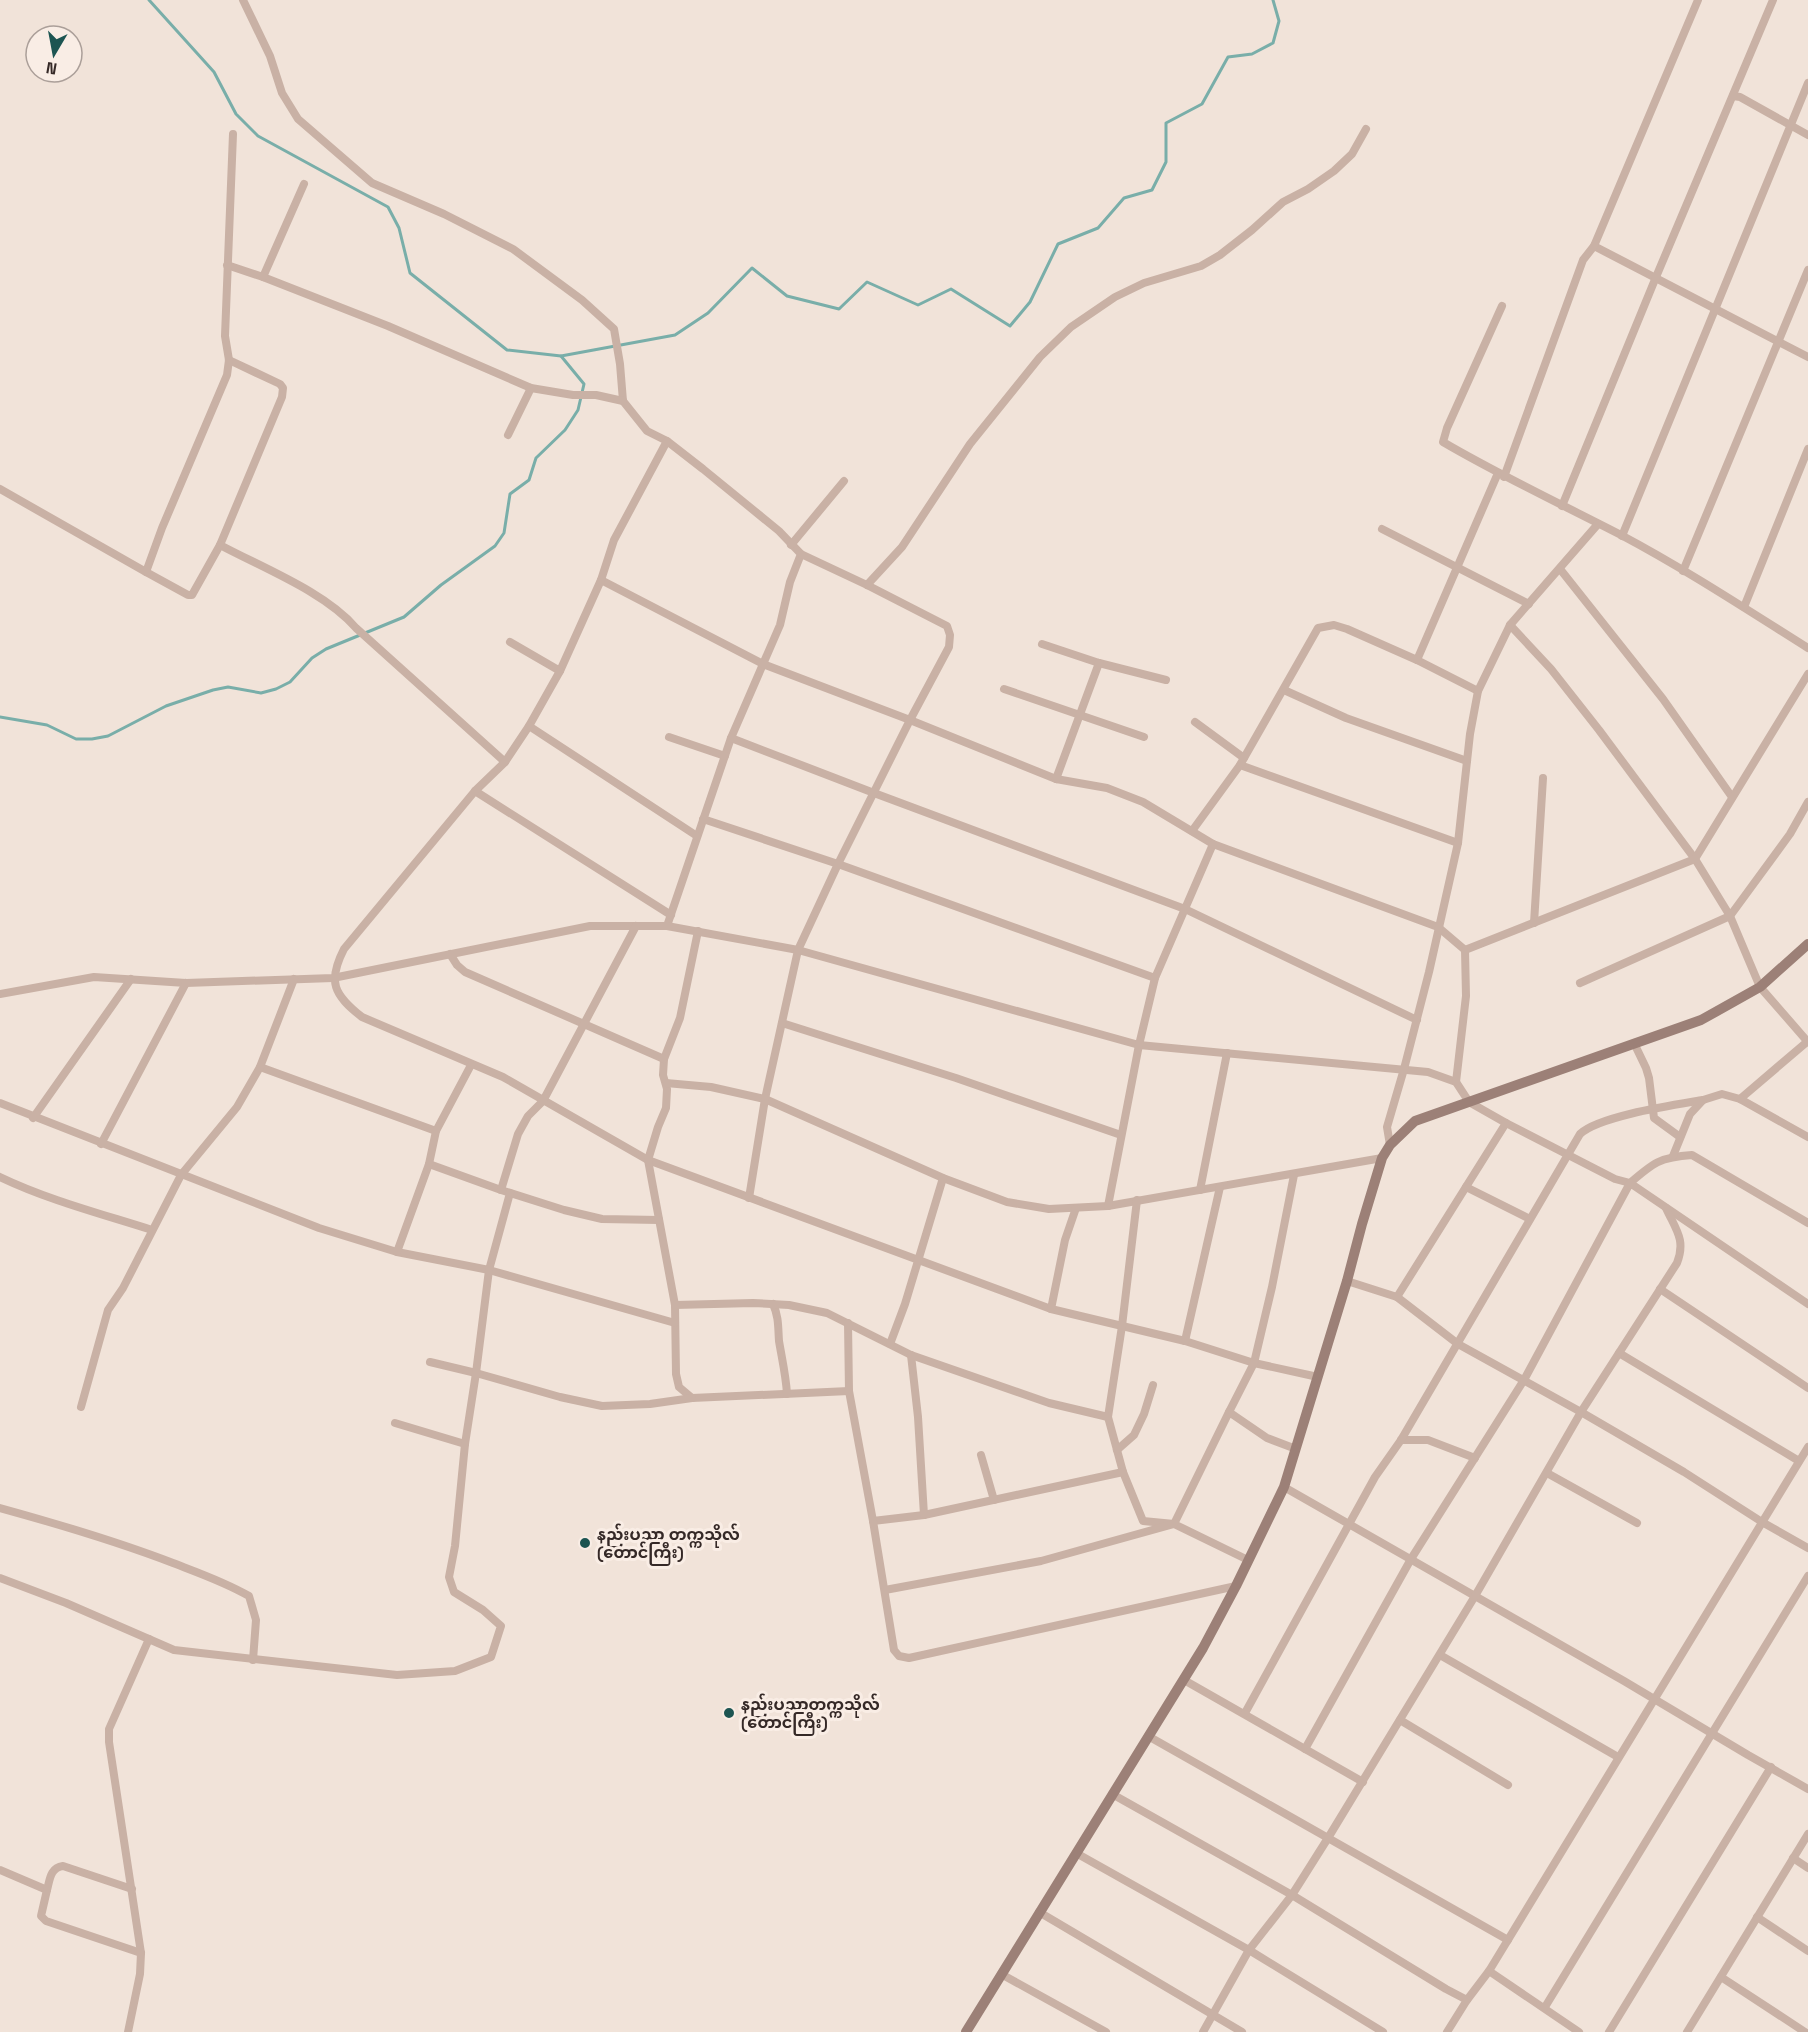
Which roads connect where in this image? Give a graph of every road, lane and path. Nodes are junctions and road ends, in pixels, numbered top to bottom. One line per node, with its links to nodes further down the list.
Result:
1 (243, 0): 22 (street)
2 (1698, 0): 11 (street)
3 (1773, 0): 5 (street)
4 (1808, 83): 6 (street)
5 (1734, 96): 6 (street); 15 (street)
6 (1791, 126): 9 (street); 17 (street)
7 (1366, 129): 41 (street)
8 (233, 134): 12 (street)
9 (1808, 135)
10 (304, 184): 14 (street)
11 (1594, 246): 15 (street); 26 (street)
12 (227, 265): 14 (street); 20 (street)
13 (1808, 270): 18 (street)
14 (263, 277): 21 (street)
15 (1656, 277): 17 (street); 29 (street)
16 (1502, 306): 26 (street)
17 (1715, 309): 18 (street); 32 (street)
18 (1780, 342): 19 (street); 38 (street)
19 (1808, 357)
20 (228, 360): 33 (street); 39 (street)
21 (531, 388): 22 (street); 23 (street)
22 (623, 401): 24 (street)
23 (508, 435)
24 (667, 441): 34 (street); 40 (street)
25 (1808, 448): 43 (street)
26 (1501, 475): 29 (street); 36 (street)
27 (844, 481): 34 (street)
28 (0, 489): 39 (street)
29 (1562, 506): 30 (street)
30 (1598, 524): 32 (street); 37 (street)
31 (1382, 529): 36 (street)
32 (1622, 536): 38 (street)
33 (220, 545): 39 (street); 66 (street)
34 (791, 545): 35 (street)
35 (801, 554): 41 (street); 50 (street)
36 (1456, 568): 42 (street); 48 (street)
37 (1560, 569): 42 (street); 72 (street)
38 (1683, 571): 43 (street)
39 (146, 572)
40 (601, 580): 50 (street); 51 (street)
41 (867, 585): 58 (street)
42 (1529, 604): 44 (street)
43 (1744, 607): 47 (street)
44 (1510, 625): 56 (street); 79 (street)
45 (510, 642): 51 (street)
46 (1042, 644): 49 (street)
47 (1808, 648)
48 (1417, 660): 55 (street); 56 (street)
49 (1099, 663): 53 (street); 57 (street)
50 (763, 664): 58 (street); 63 (street)
51 (560, 671): 60 (street)
52 (1808, 674): 72 (street)
53 (1166, 680)
54 (1004, 689): 57 (street)
55 (1284, 690): 65 (street); 67 (street)
56 (1478, 691): 65 (street)
57 (1080, 714): 62 (street); 69 (street)
58 (910, 720): 69 (street); 71 (street)
59 (1195, 722): 67 (street)
60 (529, 726): 66 (street); 76 (street)
61 (669, 736): 64 (street)
62 (1144, 737)
63 (732, 738): 64 (street); 71 (street)
64 (725, 756): 74 (street)
65 (1467, 761): 77 (street)
66 (505, 762): 70 (street)
67 (1242, 762): 75 (street); 77 (street)
68 (1543, 778): 84 (street)
69 (1056, 779): 75 (street)
70 (475, 791): 82 (street); 93 (street)
71 (874, 793): 80 (street); 81 (street)
72 (1732, 797): 79 (street)
73 (1808, 802): 83 (street)
74 (703, 819): 76 (street); 80 (street)
75 (1192, 831): 78 (street)
76 (697, 836): 82 (street)
77 (1458, 843): 87 (street)
78 (1213, 844): 81 (street); 87 (street)
79 (1695, 859): 83 (street); 84 (street)
80 (838, 864): 90 (street); 94 (street)
81 (1185, 909): 94 (street); 101 (street)
82 (671, 915): 86 (street)
83 (1730, 916): 97 (street); 99 (street)
84 (1534, 922): 91 (street)
85 (636, 926): 86 (street); 92 (street); 103 (street)
86 (667, 926): 88 (street)
87 (1438, 927): 91 (street); 101 (street)
88 (698, 931): 90 (street); 108 (street)
89 (1808, 944): 99 (main road)
90 (798, 950): 102 (street); 106 (street)
91 (1465, 950): 112 (street)
92 (450, 954): 93 (street); 103 (street)
93 (333, 978): 96 (street); 109 (street)
94 (1155, 978): 106 (street)
95 (131, 979): 98 (street); 100 (street); 121 (street)
96 (294, 979): 98 (street); 110 (street)
97 (1580, 982)
98 (186, 983): 127 (street)
99 (1760, 987): 104 (street); 105 (main road)
100 (0, 994)
101 (1417, 1020): 111 (street)
102 (782, 1023): 114 (street); 124 (street)
103 (583, 1025): 108 (street); 117 (street)
104 (1808, 1042): 115 (street)
105 (1634, 1044): 118 (main road); 120 (street)
106 (1139, 1045): 107 (street); 124 (street)
107 (1227, 1053): 111 (street); 141 (street)
108 (664, 1059): 113 (street)
109 (471, 1065): 117 (street); 123 (street)
110 (260, 1067): 123 (street); 134 (street)
111 (1404, 1069): 112 (street); 128 (street)
112 (1456, 1082): 118 (street)
113 (666, 1083): 114 (street); 132 (street)
114 (765, 1099): 137 (street); 143 (street)
115 (1740, 1099): 116 (street); 126 (street)
116 (1703, 1100): 120 (street); 125 (street)
117 (543, 1101): 132 (street); 142 (street)
118 (1468, 1102): 122 (street); 128 (main road)
119 (0, 1103): 121 (street)
120 (1652, 1110): 125 (street); 129 (street)
121 (33, 1118): 127 (street)
122 (1506, 1123): 129 (street); 140 (street)
123 (436, 1131): 133 (street)
124 (1121, 1135): 145 (street)
125 (1680, 1137): 130 (street)
126 (1808, 1137)
127 (101, 1144): 134 (street)
128 (1390, 1145): 131 (main road)
129 (1567, 1155): 138 (street); 148 (street)
130 (1673, 1156): 138 (street); 150 (street)
131 (1382, 1158): 135 (street); 155 (main road)
132 (648, 1160): 143 (street); 149 (street)
133 (429, 1164): 142 (street); 152 (street)
134 (181, 1175): 151 (street); 152 (street)
135 (1294, 1175): 139 (street); 171 (street)
136 (0, 1177): 151 (street)
137 (943, 1178): 146 (street); 153 (street)
138 (1629, 1183): 147 (street); 174 (street)
139 (1220, 1187): 141 (street); 165 (street)
140 (1466, 1187): 148 (street); 157 (street)
141 (1200, 1190): 144 (street)
142 (505, 1191): 149 (street); 154 (street)
143 (749, 1198): 153 (street)
144 (1137, 1200): 145 (street); 164 (street)
145 (1108, 1206): 146 (street)
146 (1076, 1208): 161 (street)
147 (1666, 1208): 156 (street); 159 (street)
148 (1530, 1219): 167 (street)
149 (659, 1220): 160 (street)
150 (1808, 1223)
151 (152, 1230): 180 (street)
152 (397, 1252): 154 (street)
153 (918, 1261): 161 (street); 166 (street)
154 (489, 1270): 162 (street); 172 (street)
155 (1347, 1281): 157 (street); 173 (main road)
156 (1660, 1289): 168 (street); 176 (street)
157 (1397, 1297): 167 (street)
158 (773, 1304): 160 (street); 163 (street); 178 (street)
159 (1808, 1304)
160 (675, 1305): 162 (street)
161 (1051, 1309): 164 (street)
162 (675, 1323): 179 (street)
163 (848, 1323): 166 (street); 177 (street)
164 (1122, 1326): 165 (street); 183 (street)
165 (1185, 1341): 171 (street)
166 (890, 1344): 169 (street)
167 (1458, 1344): 174 (street); 185 (street)
168 (1619, 1353): 182 (street); 192 (street)
169 (911, 1355): 183 (street); 198 (street)
170 (430, 1362): 172 (street)
171 (1254, 1363): 173 (street); 181 (street)
172 (476, 1373): 179 (street); 186 (street)
173 (1318, 1377): 188 (main road)
174 (1524, 1380): 182 (street); 191 (street)
175 (1153, 1384): 189 (street)
176 (1808, 1388)
177 (849, 1391): 178 (street); 199 (street)
178 (787, 1394): 179 (street)
179 (693, 1398)
180 (81, 1407)
181 (1228, 1412): 188 (street); 202 (street)
182 (1581, 1412): 194 (street); 200 (street)
183 (1108, 1417): 189 (street)
184 (395, 1423): 186 (street)
185 (1401, 1440): 191 (street); 203 (street)
186 (465, 1444): 214 (street)
187 (1808, 1447): 192 (street)
188 (1296, 1449): 195 (main road)
189 (1117, 1450): 193 (street)
190 (981, 1455): 196 (street)
191 (1475, 1458): 205 (street)
192 (1799, 1461): 200 (street)
193 (1123, 1472): 196 (street); 202 (street)
194 (1547, 1473): 201 (street); 211 (street)
195 (1284, 1487): 203 (street); 206 (main road)
196 (994, 1500): 198 (street)
197 (0, 1508): 214 (street)
198 (924, 1515): 199 (street)
199 (873, 1521): 210 (street)
200 (1762, 1522): 204 (street); 216 (street)
201 (1637, 1523)
202 (1174, 1524): 206 (street); 210 (street)
203 (1350, 1526): 205 (street); 217 (street)
204 (1808, 1548)
205 (1411, 1559): 211 (street); 221 (street)
206 (1248, 1560): 209 (main road)
207 (1808, 1576): 219 (street)
208 (0, 1578): 212 (street)
209 (1236, 1586): 210 (street); 215 (main road)
210 (885, 1590)
211 (1475, 1596): 213 (street); 216 (street)
212 (149, 1639): 214 (street); 234 (street)
213 (1440, 1655): 218 (street); 222 (street)
214 (253, 1660)
215 (1184, 1680): 217 (street); 220 (main road)
216 (1653, 1699): 219 (street); 222 (street)
217 (1245, 1713): 221 (street)
218 (1400, 1720): 224 (street); 225 (street)
219 (1712, 1732): 223 (street); 247 (street)
220 (1148, 1736): 227 (main road); 229 (street)
221 (1305, 1749): 224 (street)
222 (1618, 1757): 239 (street)
223 (1770, 1767): 226 (street); 257 (street)
224 (1363, 1782): 229 (street)
225 (1508, 1785)
226 (1808, 1789)
227 (1112, 1794): 230 (main road); 236 (street)
228 (1808, 1834): 231 (street)
229 (1328, 1838): 236 (street); 239 (street)
230 (1076, 1853): 237 (main road); 240 (street)
231 (1793, 1858): 232 (street); 238 (street)
232 (1808, 1868)
233 (0, 1870): 235 (street)
234 (132, 1888): 235 (street); 242 (street)
235 (47, 1890): 242 (street)
236 (1292, 1895): 240 (street); 246 (street)
237 (1039, 1912): 244 (main road); 248 (street)
238 (1757, 1917): 241 (street); 245 (street)
239 (1508, 1940): 243 (street)
240 (1249, 1950): 248 (street); 254 (street)
241 (1808, 1951)
242 (141, 1953): 249 (street)
243 (1489, 1971): 246 (street); 247 (street)
244 (1001, 1974): 250 (main road); 251 (street)
245 (1721, 1977): 258 (street); 259 (street)
246 (1467, 2000): 255 (street)
247 (1545, 2007): 256 (street)
248 (1212, 2015): 252 (street); 253 (street)
249 (128, 2032)
250 (966, 2032)
251 (1106, 2032)
252 (1203, 2032)
253 (1242, 2032)
254 (1383, 2032)
255 (1447, 2032)
256 (1579, 2032)
257 (1609, 2032)
258 (1687, 2032)
259 (1805, 2032)

